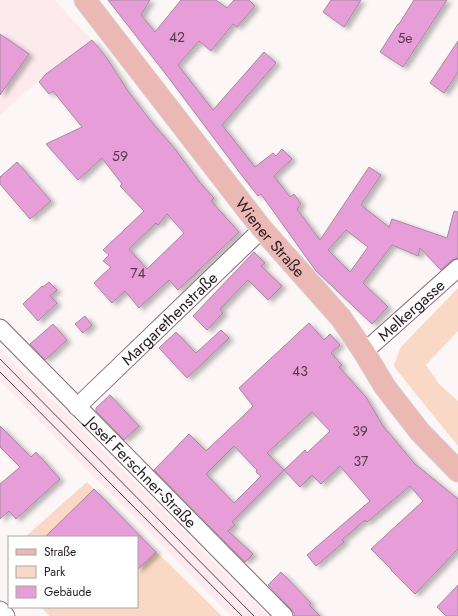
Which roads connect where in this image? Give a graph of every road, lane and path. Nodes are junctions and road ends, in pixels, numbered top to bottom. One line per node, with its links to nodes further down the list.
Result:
1 (86, 0): 2 (main road, Wiener Straße)
2 (262, 229): 5 (main road, Wiener Straße); 6 (street, Margarethenstraße)
3 (458, 268): 5 (street, Melkergasse)
4 (0, 328): 6 (street, Josef Ferschner-Straße)
5 (364, 352): 7 (main road, Wiener Straße)
6 (77, 407): 10 (street, Josef Ferschner-Straße)
7 (458, 472)
8 (0, 610): 9 (street)
9 (6, 616)
10 (284, 616)

